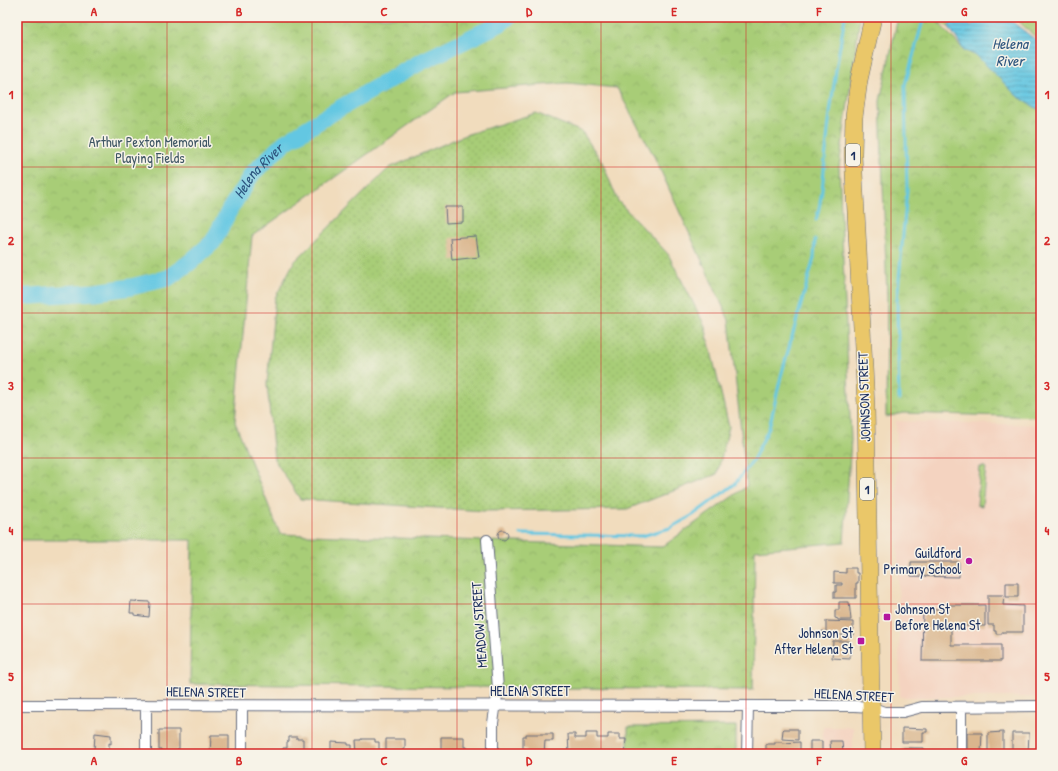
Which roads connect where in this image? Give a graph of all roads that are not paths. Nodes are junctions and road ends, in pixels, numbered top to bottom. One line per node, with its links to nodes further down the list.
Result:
1 (873, 17): 9 (highway, JOHNSON STREET / 1)
2 (487, 540): 4 (street, MEADOW STREET)
3 (146, 705): 5 (street, HELENA STREET); 6 (street, HELENA STREET); 11 (street)
4 (496, 705): 6 (street, HELENA STREET); 7 (street, HELENA STREET); 13 (street, MEADOW STREET)
5 (17, 706)
6 (242, 706): 12 (street)
7 (748, 706): 9 (street, HELENA STREET); 14 (street)
8 (1041, 706): 10 (street, HELENA STREET)
9 (871, 707): 10 (street, HELENA STREET); 15 (highway, JOHNSON STREET / 1)
10 (961, 707): 16 (street)
11 (146, 754)
12 (242, 754)
13 (493, 754)
14 (747, 754)
15 (872, 754)
16 (961, 754)

